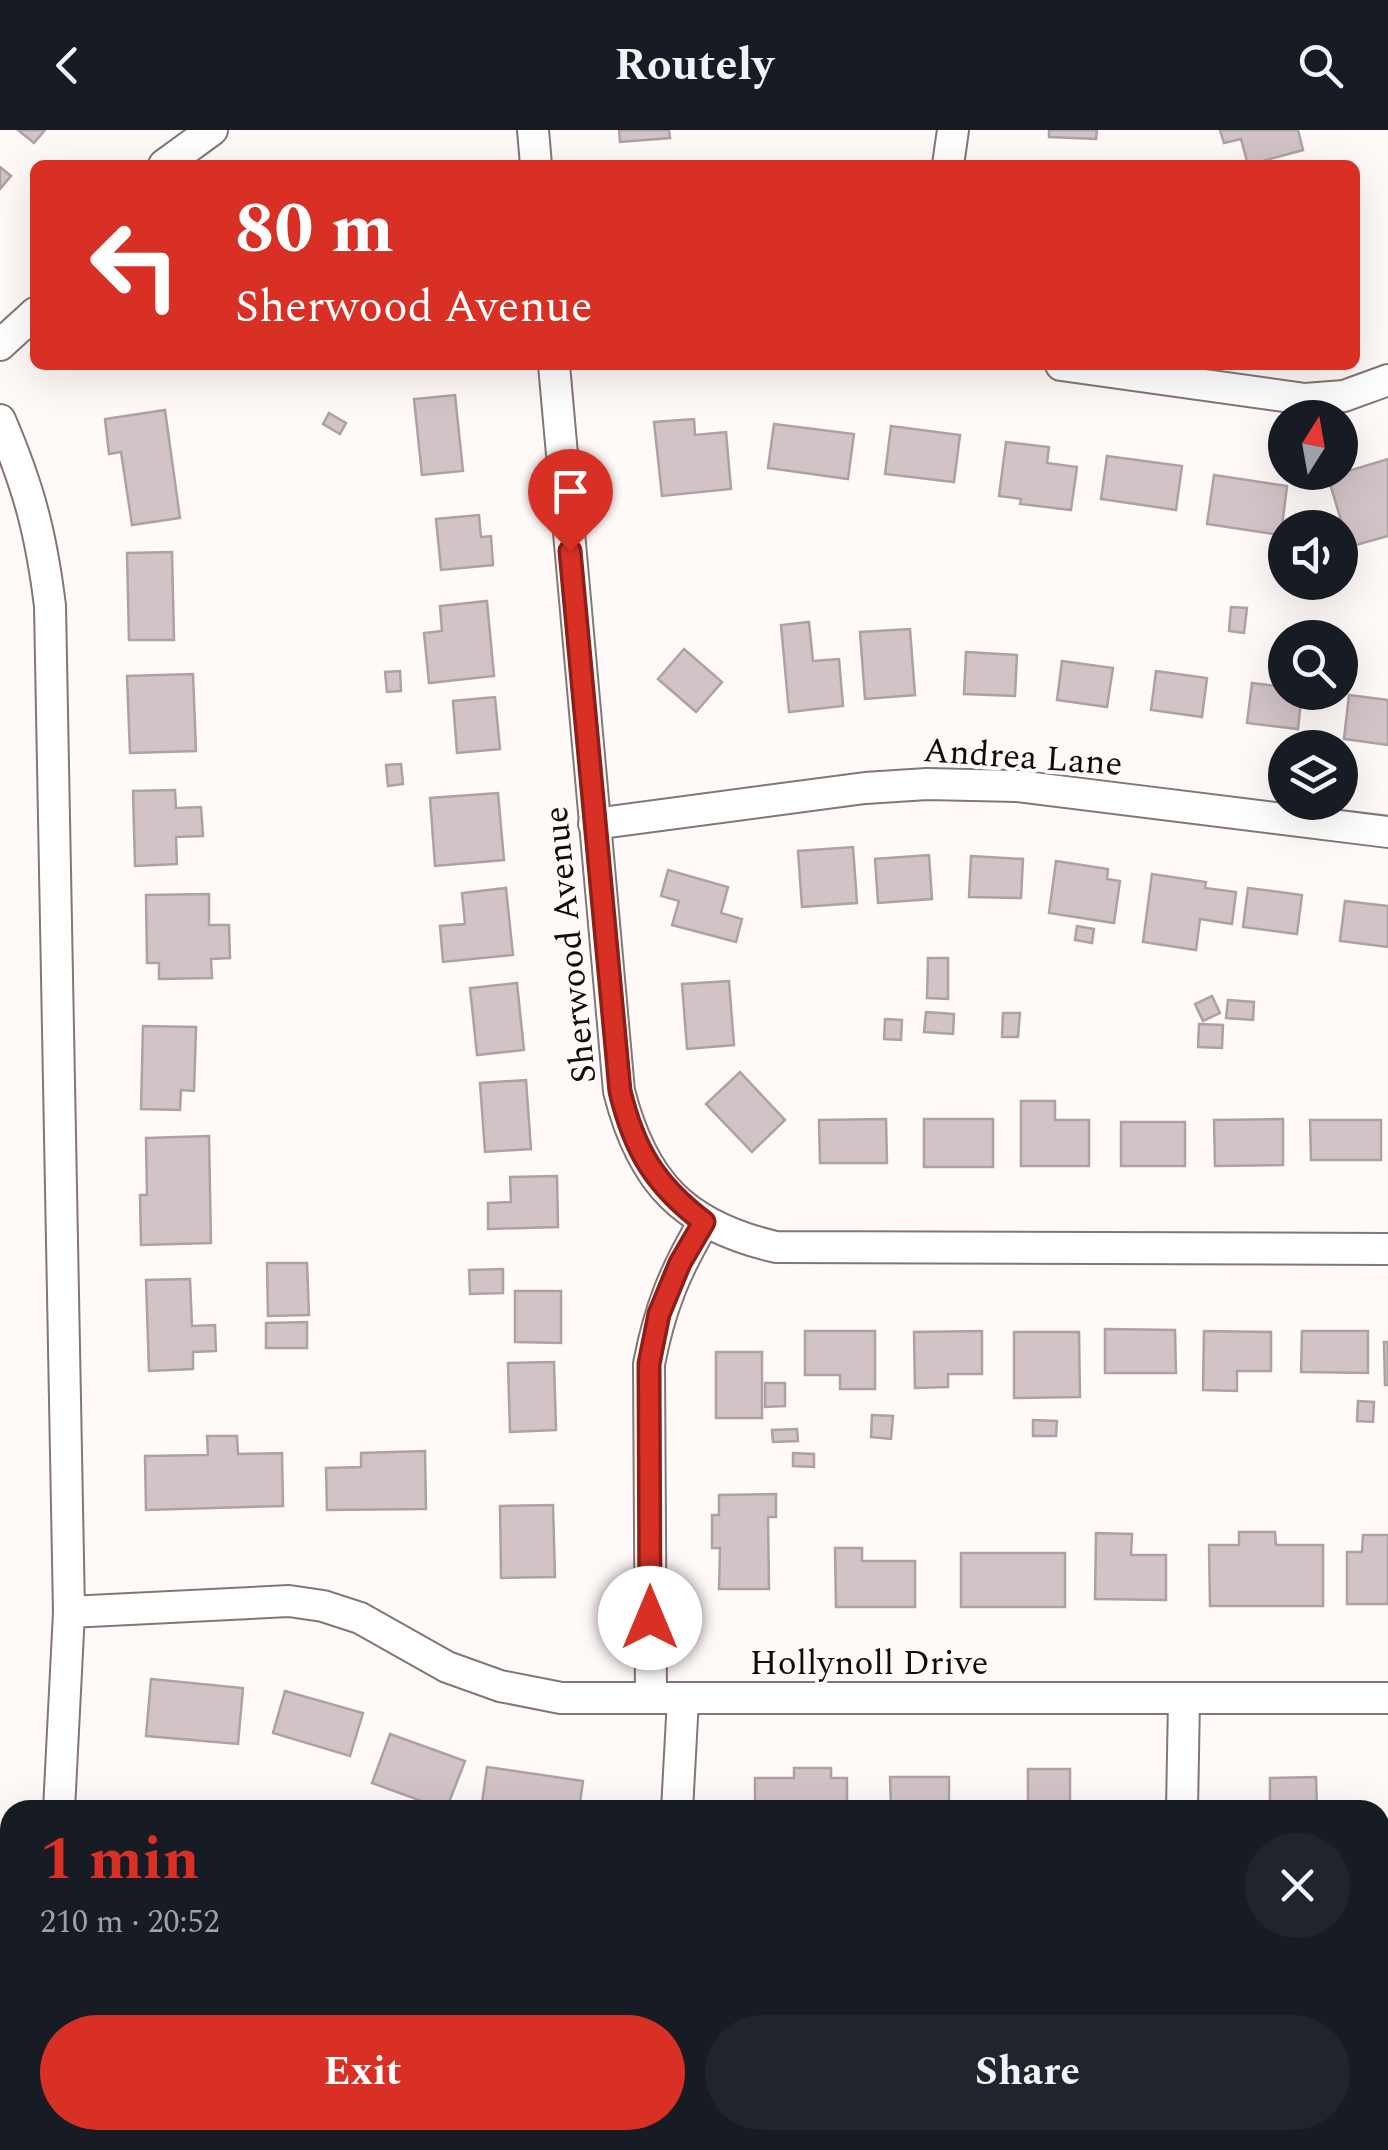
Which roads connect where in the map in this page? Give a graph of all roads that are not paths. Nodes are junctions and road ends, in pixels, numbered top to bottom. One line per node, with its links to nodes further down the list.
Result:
1 (212, 130): 4 (street)
2 (532, 130): 5 (street)
3 (953, 130): 6 (street)
4 (171, 160)
5 (535, 160)
6 (949, 160)
7 (30, 318): 8 (street)
8 (0, 346)
9 (554, 370): 13 (street, Sherwood Avenue)
10 (1097, 370): 11 (street)
11 (1388, 380)
12 (0, 420): 17 (street)
13 (594, 824): 14 (street, Andrea Lane); 15 (street, Sherwood Avenue)
14 (1388, 832)
15 (704, 1222): 16 (street, Sherwood Avenue); 18 (street)
16 (1388, 1249)
17 (69, 1612): 18 (street, Hollynoll Drive); 22 (street)
18 (651, 1698): 20 (street, Hollynoll Drive)
19 (1388, 1698): 21 (street, Hollynoll Drive)
20 (684, 1699): 21 (street, Hollynoll Drive); 23 (street)
21 (1184, 1700): 24 (street)
22 (60, 1800)
23 (678, 1800)
24 (1182, 1800)

